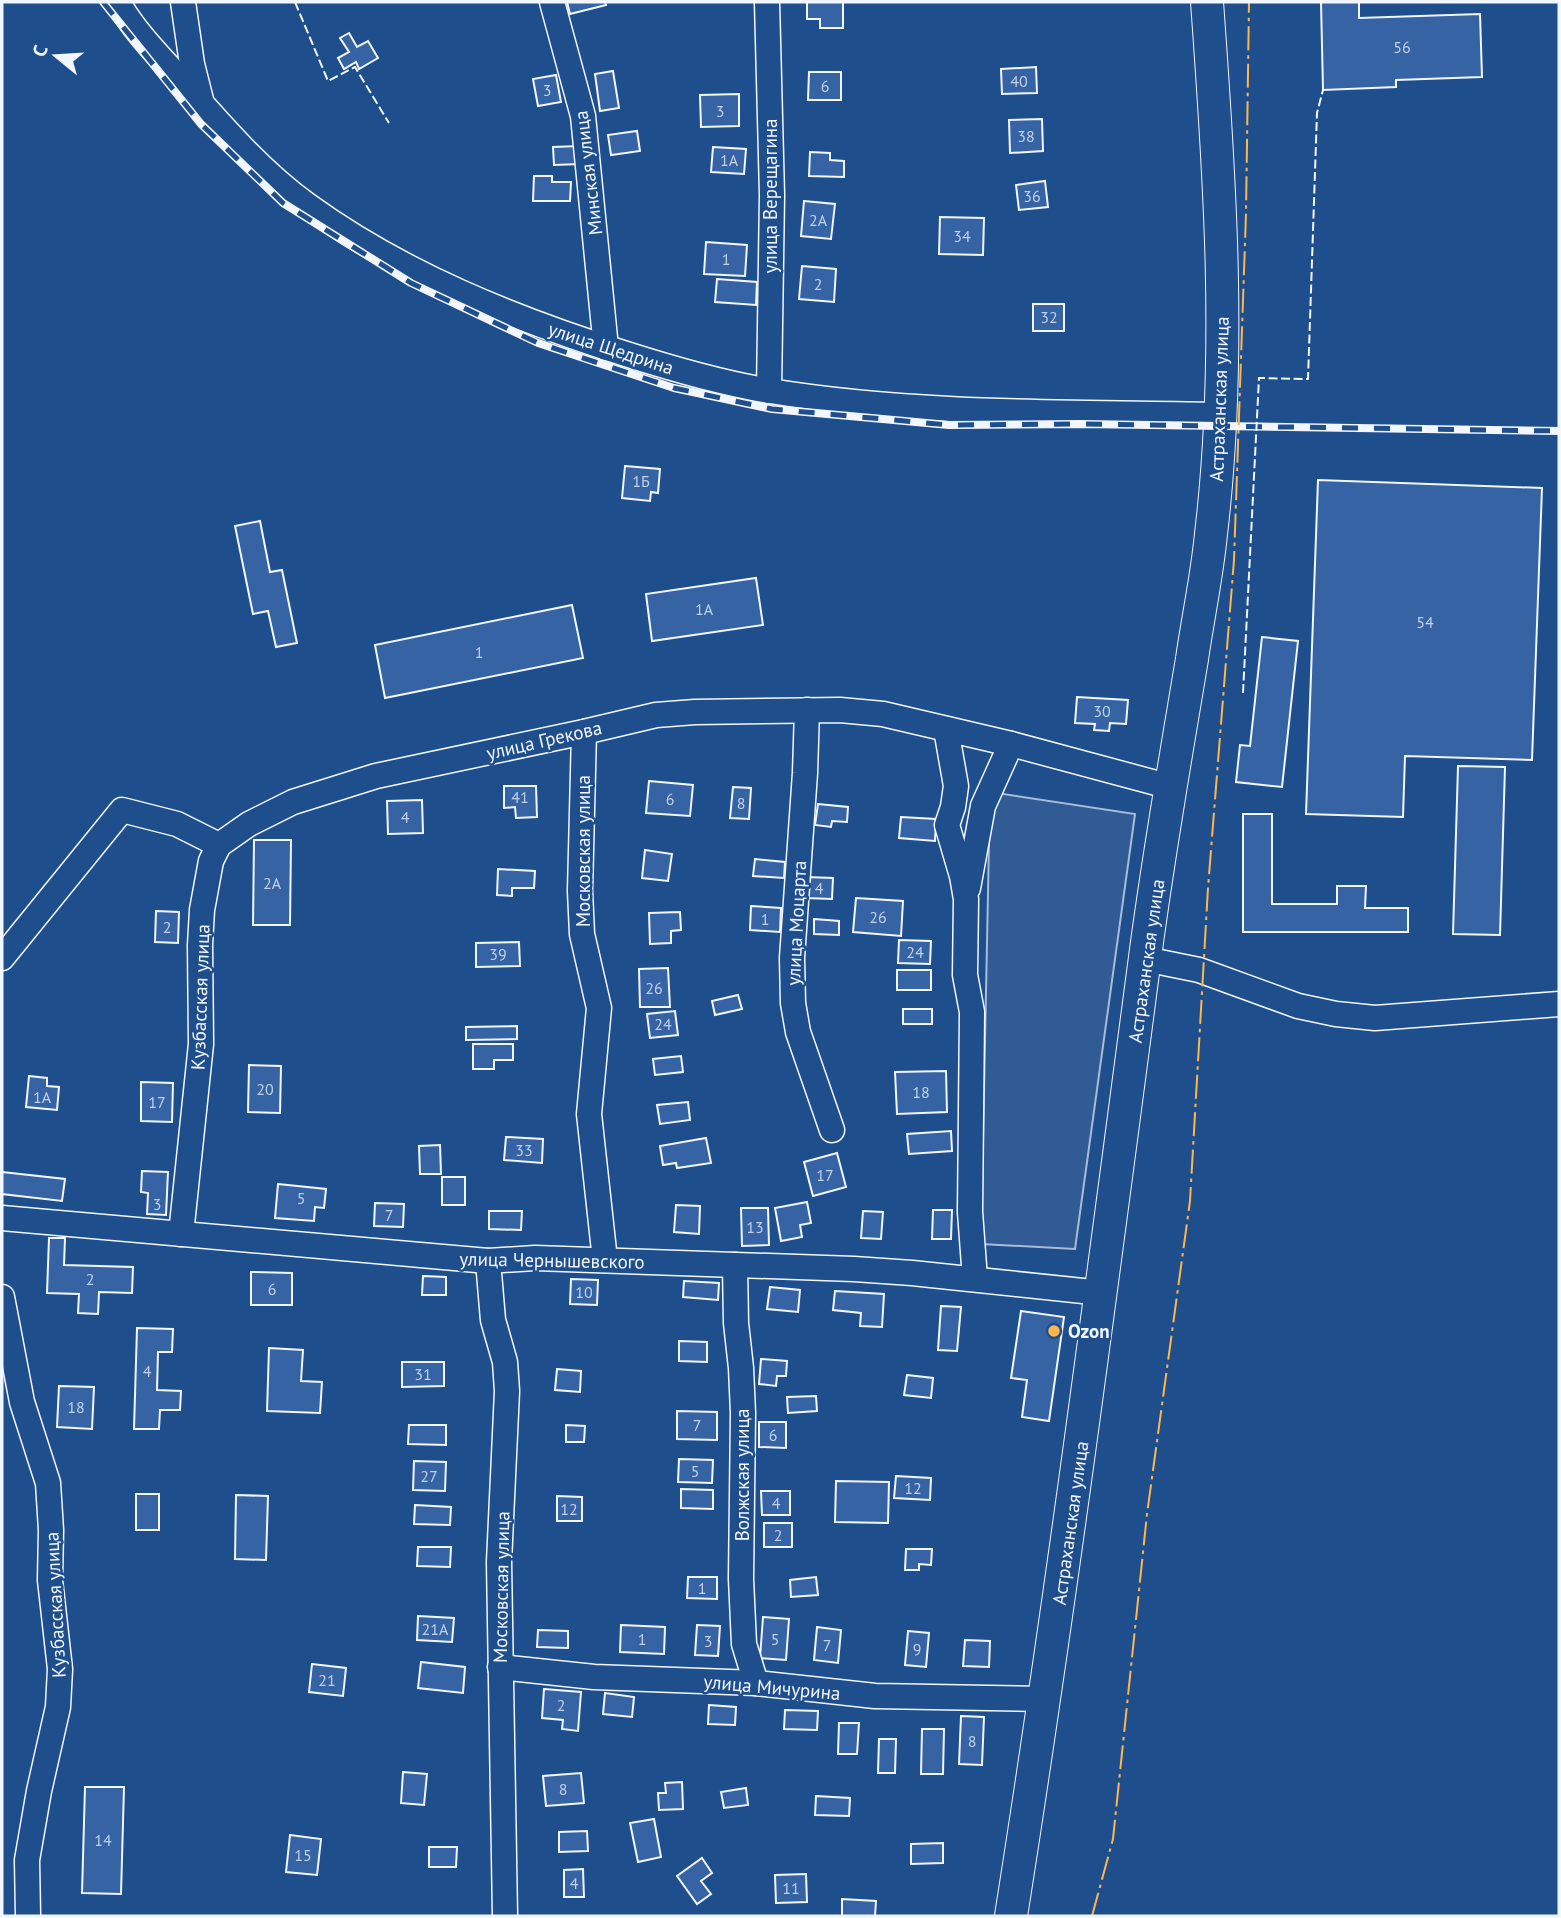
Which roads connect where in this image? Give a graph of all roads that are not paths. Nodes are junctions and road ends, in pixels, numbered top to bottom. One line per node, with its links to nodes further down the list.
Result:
1 (118, 2): 6 (street, улица Щедрина)
2 (183, 2): 6 (street)
3 (552, 2): 7 (street, Минская улица)
4 (767, 2): 8 (street, улица Верещагина)
5 (1208, 2): 9 (main road, Астраханская улица)
6 (202, 105): 7 (street, улица Щедрина)
7 (606, 348): 8 (street, улица Щедрина)
8 (769, 391): 9 (street, улица Щедрина)
9 (1221, 415): 14 (main road, Астраханская улица)
10 (807, 710): 11 (street, улица Грекова); 12 (street, улица Грекова); 20 (street, улица Моцарта)
11 (946, 729): 13 (street, улица Грекова); 16 (street)
12 (584, 732): 15 (street, улица Грекова); 23 (street, Московская улица)
13 (1011, 744): 14 (street, улица Грекова); 16 (street)
14 (1171, 787): 18 (main road, Астраханская улица)
15 (219, 845): 17 (street); 22 (street, Кузбасская улица)
16 (965, 899): 26 (street)
17 (2, 958)
18 (1145, 959): 19 (street); 27 (main road, Астраханская улица)
19 (1559, 1004)
20 (832, 1130)
21 (2, 1219): 22 (street, улица Чернышевского)
22 (181, 1234): 24 (street, улица Чернышевского)
23 (604, 1260): 24 (street, улица Чернышевского); 25 (street, улица Чернышевского)
24 (488, 1261): 29 (street, Московская улица)
25 (735, 1265): 26 (street, улица Чернышевского); 30 (street, Волжская улица)
26 (975, 1279): 27 (street, улица Чернышевского)
27 (1102, 1293): 31 (main road, Астраханская улица)
28 (2, 1297): 32 (street, Кузбасская улица)
29 (500, 1667): 30 (street, улица Мичурина); 33 (street, Московская улица)
30 (756, 1683): 31 (street, улица Мичурина)
31 (1045, 1699): 34 (main road, Астраханская улица)
32 (27, 1916)
33 (505, 1916)
34 (1011, 1916)

